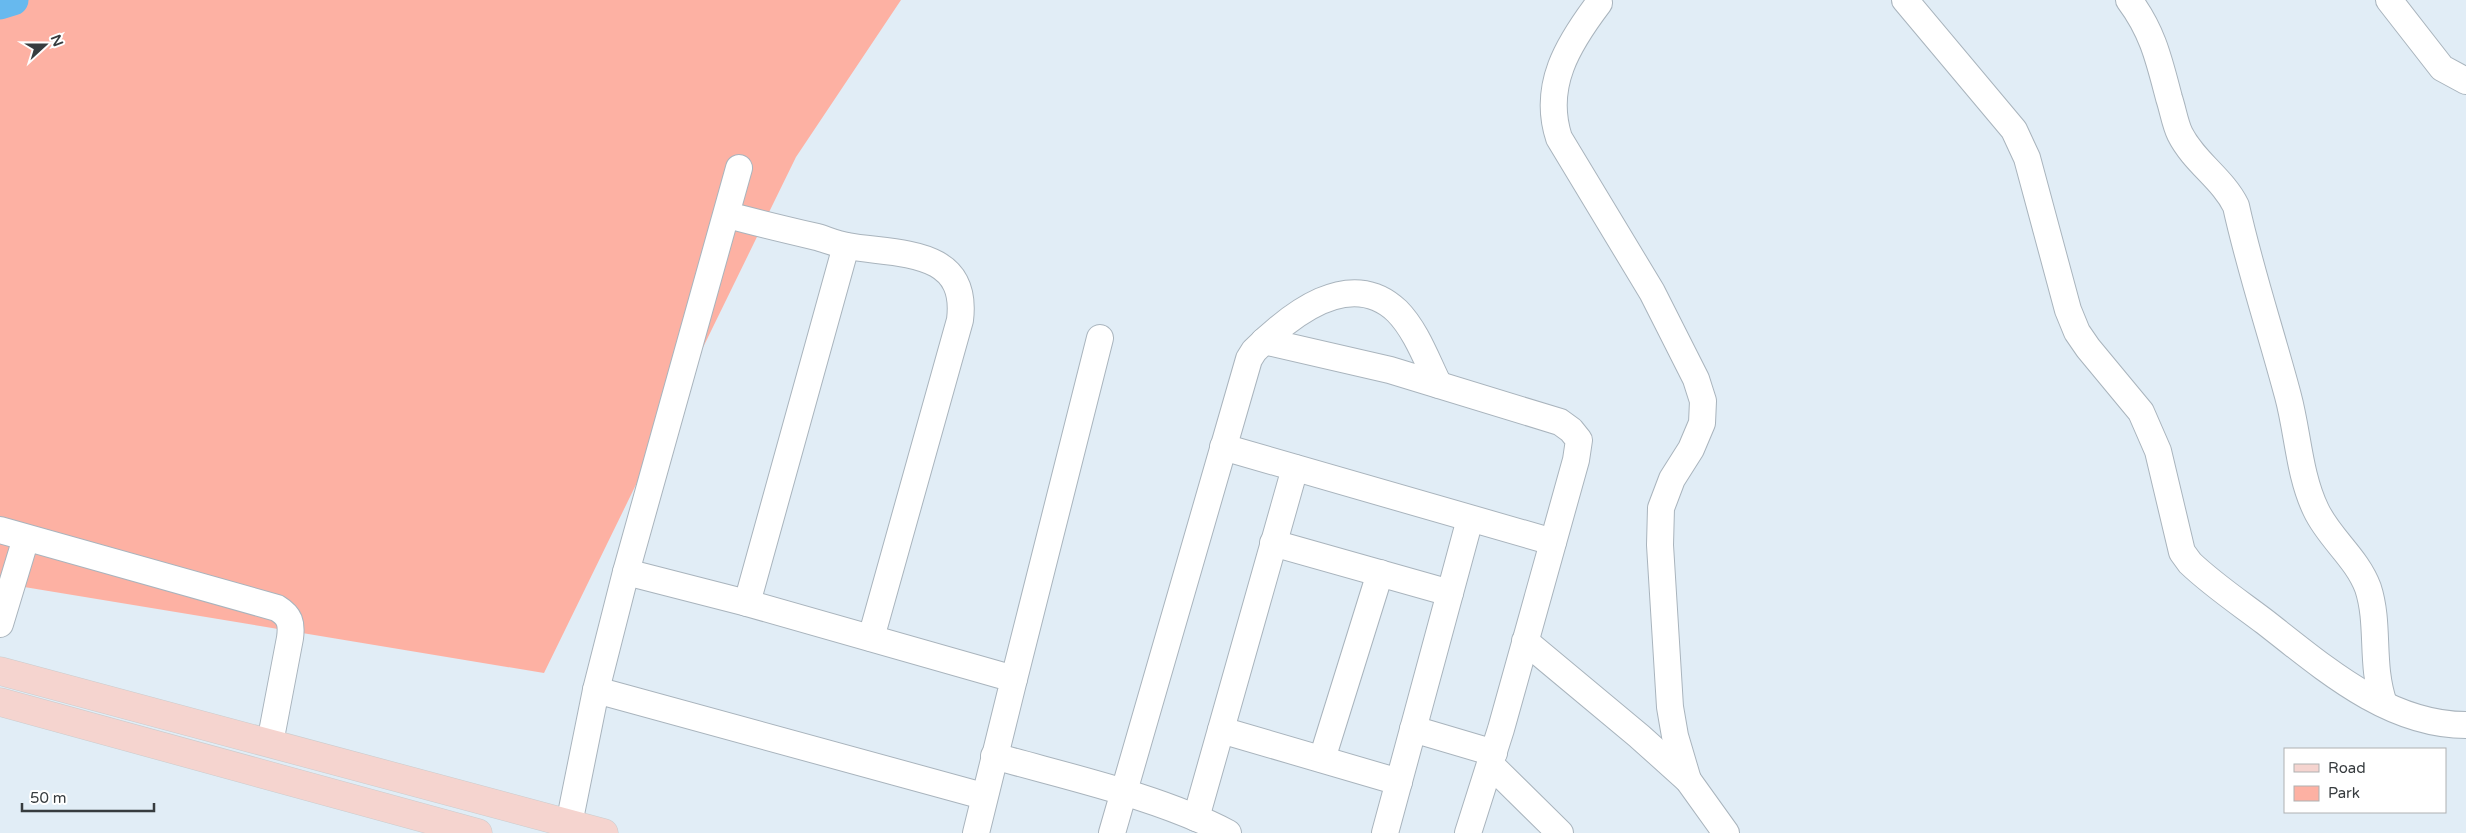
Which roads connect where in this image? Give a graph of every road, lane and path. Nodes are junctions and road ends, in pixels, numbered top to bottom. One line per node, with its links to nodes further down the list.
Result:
1 (1905, 0): 30 (street)
2 (2129, 0): 30 (street)
3 (2389, 0): 5 (street)
4 (1598, 3): 38 (street)
5 (2466, 81)
6 (739, 168): 7 (street)
7 (728, 215): 8 (street); 19 (street)
8 (846, 246): 22 (street); 24 (street)
9 (1100, 338): 27 (street)
10 (1264, 341): 11 (street); 11 (street); 12 (street)
11 (1439, 385): 17 (street)
12 (1223, 448): 13 (street); 40 (street)
13 (1295, 468): 14 (street); 18 (street)
14 (1470, 519): 17 (street); 21 (street)
15 (0, 530): 16 (street)
16 (26, 538): 23 (street); 34 (street)
17 (1553, 542): 25 (street)
18 (1274, 543): 20 (street); 33 (street)
19 (626, 572): 22 (street); 28 (street)
20 (1380, 573): 21 (street); 37 (street)
21 (1450, 593): 32 (street)
22 (747, 603): 24 (street)
23 (0, 624)
24 (871, 638): 27 (street)
25 (1525, 641): 36 (street); 38 (street)
26 (0, 671): 34 (main road)
27 (1014, 679): 35 (street)
28 (596, 690): 41 (street); 43 (street)
29 (0, 702): 44 (main road)
30 (2384, 704): 31 (street)
31 (2466, 725)
32 (1413, 729): 36 (street); 39 (street)
33 (1221, 730): 37 (street); 42 (street)
34 (270, 743): 43 (main road)
35 (994, 756): 40 (street); 41 (street)
36 (1492, 758): 50 (street); 51 (street)
37 (1322, 759): 39 (street)
38 (1688, 780): 52 (street)
39 (1399, 782): 49 (street)
40 (1124, 793): 42 (street); 47 (street)
41 (983, 796): 46 (street)
42 (1196, 818): 48 (street)
43 (569, 824): 45 (main road)
44 (478, 833)
45 (604, 833)
46 (976, 833)
47 (1112, 833)
48 (1228, 833)
49 (1385, 833)
50 (1468, 833)
51 (1560, 833)
52 (1726, 833)

